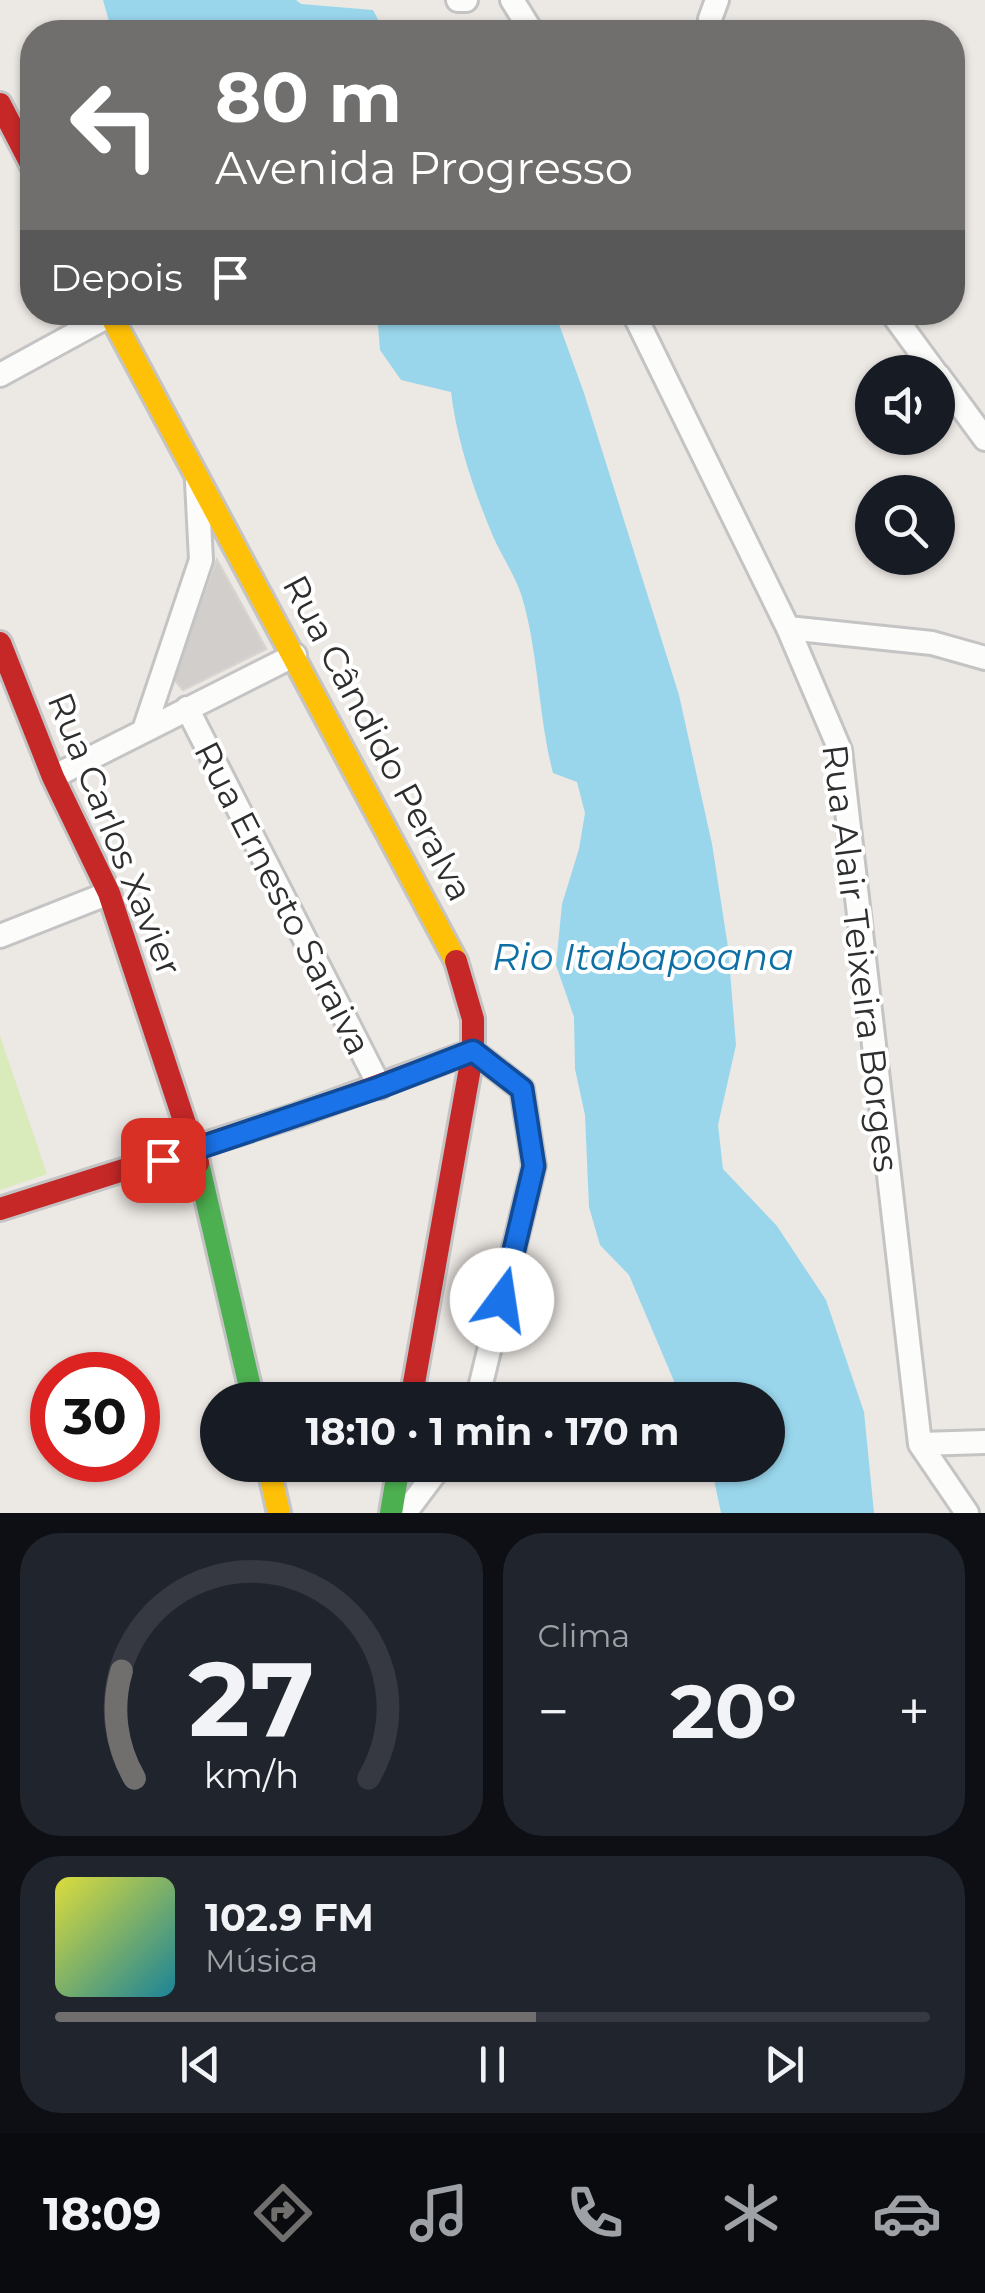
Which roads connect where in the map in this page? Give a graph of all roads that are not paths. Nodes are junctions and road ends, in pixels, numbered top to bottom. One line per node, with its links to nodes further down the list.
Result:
1 (458, 0): 2 (street)
2 (466, 0)
3 (0, 104): 4 (main road)
4 (20, 143)
5 (89, 325): 10 (street)
6 (115, 325): 13 (main road, Rua Cândido Peralva)
7 (638, 325): 14 (street, Rua Alair Teixeira Borges)
8 (900, 325): 9 (street)
9 (922, 355)
10 (0, 375)
11 (955, 399): 12 (street)
12 (985, 439)
13 (196, 470): 16 (main road, Rua Cândido Peralva); 19 (street)
14 (788, 628): 17 (street); 31 (street, Rua Alair Teixeira Borges)
15 (0, 643): 20 (main road, Rua Carlos Xavier)
16 (295, 655): 18 (street); 23 (main road, Rua Cândido Peralva)
17 (985, 658)
18 (187, 708): 19 (street); 24 (street, Rua Ernesto Saraiva)
19 (144, 730): 20 (street)
20 (53, 777): 21 (main road, Rua Carlos Xavier)
21 (109, 893): 22 (street); 25 (main road, Rua Carlos Xavier)
22 (0, 936)
23 (473, 1051): 24 (main road); 28 (main road, Rua Cândido Peralva); 29 (street)
24 (380, 1087): 25 (main road)
25 (196, 1150): 26 (main road); 27 (main road, Rua Carlos Xavier)
26 (0, 1209)
27 (249, 1382)
28 (414, 1382)
29 (481, 1382)
30 (985, 1442): 31 (street)
31 (920, 1444): 38 (street, Rua Alair Teixeira Borges)
32 (272, 1482): 35 (main road)
33 (396, 1482): 36 (main road)
34 (428, 1482): 37 (street)
35 (279, 1513)
36 (391, 1513)
37 (405, 1513)
38 (966, 1513)

